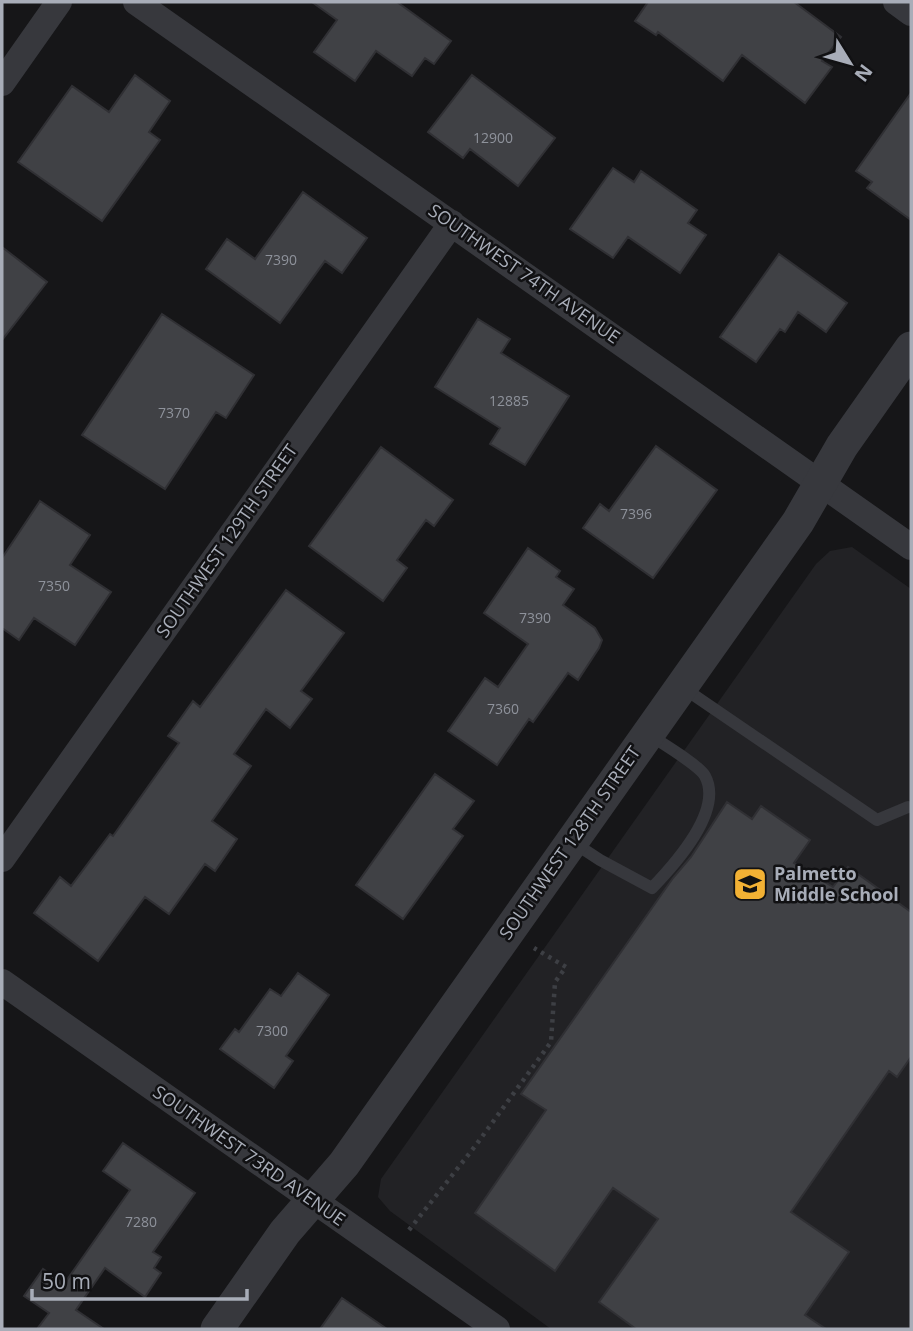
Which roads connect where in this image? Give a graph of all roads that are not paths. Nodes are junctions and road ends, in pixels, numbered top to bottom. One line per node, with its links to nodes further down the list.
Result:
1 (59, 2): 5 (street)
2 (136, 2): 6 (street, SOUTHWEST 74TH AVENUE)
3 (896, 2): 4 (street)
4 (911, 13)
5 (2, 83)
6 (452, 223): 8 (street, SOUTHWEST 74TH AVENUE); 14 (street, SOUTHWEST 129TH STREET)
7 (911, 348): 8 (street, SOUTHWEST 128TH STREET)
8 (820, 484): 9 (street, SOUTHWEST 74TH AVENUE); 10 (street, SOUTHWEST 128TH STREET)
9 (911, 547)
10 (681, 687): 11 (street, SOUTHWEST 128TH STREET); 12 (lane)
11 (648, 733): 13 (street, SOUTHWEST 128TH STREET); 13 (lane)
12 (910, 806)
13 (572, 842): 16 (street, SOUTHWEST 128TH STREET)
14 (2, 859)
15 (2, 982): 16 (street, SOUTHWEST 73RD AVENUE)
16 (312, 1200): 17 (street, SOUTHWEST 128TH STREET); 18 (street, SOUTHWEST 73RD AVENUE)
17 (217, 1329)
18 (497, 1329)

